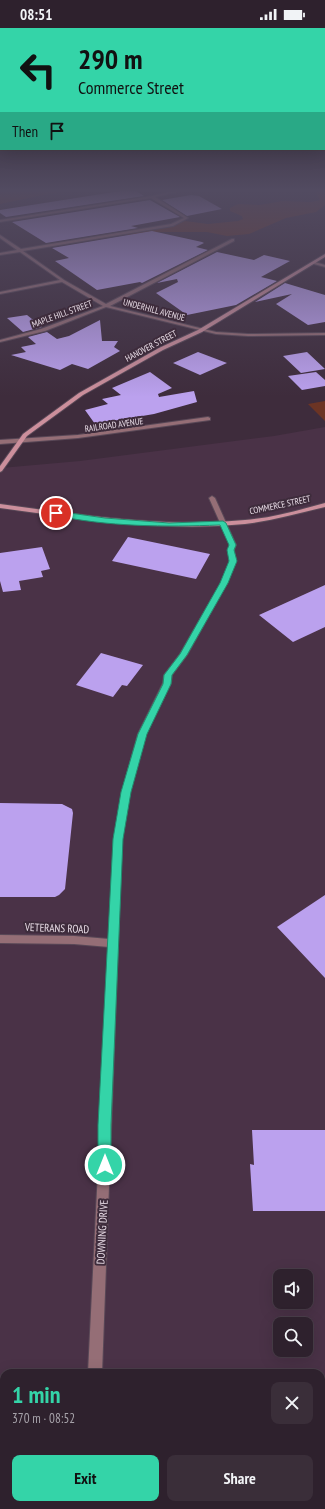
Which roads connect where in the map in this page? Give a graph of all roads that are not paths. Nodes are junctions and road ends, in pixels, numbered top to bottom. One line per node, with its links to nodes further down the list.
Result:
1 (31, 258): 6 (street, UNDERHILL AVENUE)
2 (198, 258): 8 (street, MAPLE HILL STREET)
3 (321, 258): 4 (street, HANOVER STREET)
4 (315, 263): 5 (street); 9 (street, HANOVER STREET)
5 (325, 266)
6 (63, 281): 7 (street); 8 (street, UNDERHILL AVENUE)
7 (0, 293)
8 (106, 306): 9 (street, UNDERHILL AVENUE); 11 (street, MAPLE HILL STREET)
9 (200, 330): 10 (street, UNDERHILL AVENUE); 14 (street, HANOVER STREET)
10 (325, 334)
11 (0, 341)
12 (208, 419): 14 (street, RAILROAD AVENUE)
13 (0, 442): 14 (street, RAILROAD AVENUE)
14 (21, 442): 15 (street, HANOVER STREET)
15 (0, 470)
16 (212, 498): 19 (street, DOWNING DRIVE)
17 (325, 504): 19 (street, COMMERCE STREET)
18 (0, 506): 19 (street, COMMERCE STREET)
19 (223, 523): 21 (street, DOWNING DRIVE)
20 (0, 938): 21 (street, VETERANS ROAD)
21 (114, 943): 22 (street, DOWNING DRIVE)
22 (95, 1369)

